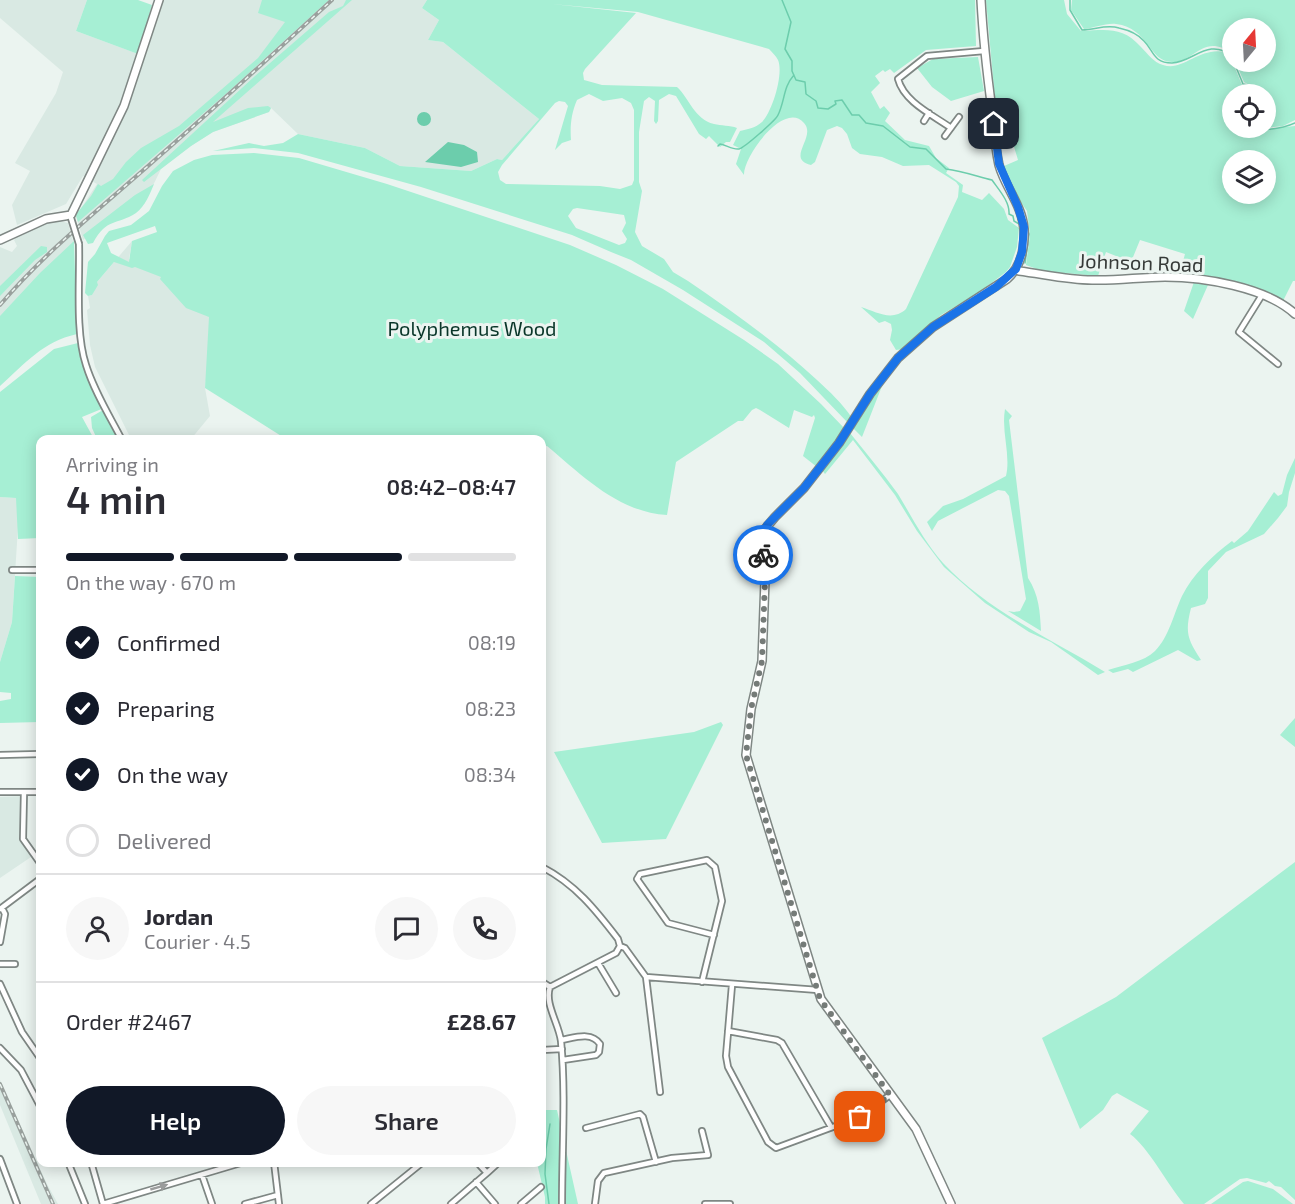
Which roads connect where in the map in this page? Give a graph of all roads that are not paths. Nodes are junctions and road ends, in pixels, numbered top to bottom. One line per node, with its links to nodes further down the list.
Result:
1 (159, 0): 9 (street)
2 (981, 0): 3 (street)
3 (984, 51): 4 (street); 11 (street)
4 (930, 112): 6 (street); 7 (street)
5 (959, 117): 7 (street)
6 (924, 121)
7 (951, 128): 8 (street)
8 (945, 136)
9 (71, 217): 10 (street); 15 (street, bridge)
10 (0, 240)
11 (1016, 269): 12 (street, Johnson Road); 39 (street)
12 (1262, 295): 13 (street, Johnson Road); 14 (street)
13 (1295, 314)
14 (1278, 364)
15 (119, 435)
16 (12, 570): 17 (street)
17 (36, 570)
18 (36, 754): 19 (street)
19 (0, 755)
20 (0, 792): 21 (street)
21 (24, 792): 22 (street); 23 (street)
22 (36, 792)
23 (36, 857)
24 (546, 869): 29 (street)
25 (36, 882): 26 (street)
26 (1, 909): 28 (street)
27 (714, 935): 27 (street); 34 (street)
28 (0, 942)
29 (620, 946): 30 (street); 33 (street)
30 (598, 963): 38 (street); 40 (street)
31 (0, 964): 32 (street)
32 (15, 964)
33 (646, 977): 34 (street); 49 (street)
34 (702, 982): 37 (street)
35 (0, 984): 41 (street)
36 (546, 984): 38 (street)
37 (732, 985): 39 (street); 42 (street)
38 (550, 987): 43 (street)
39 (818, 990): 52 (street)
40 (616, 993)
41 (3, 997): 45 (street)
42 (728, 1031): 54 (street); 54 (street)
43 (561, 1040): 46 (street); 48 (street)
44 (0, 1048): 53 (street)
45 (36, 1048)
46 (562, 1049): 47 (street); 48 (street)
47 (546, 1050)
48 (563, 1060): 81 (street)
49 (659, 1085): 50 (street); 51 (street)
50 (666, 1085)
51 (660, 1092)
52 (890, 1095): 54 (street); 85 (street)
53 (36, 1098)
54 (831, 1127)
55 (586, 1128): 58 (street)
56 (702, 1131): 58 (street)
57 (0, 1159): 71 (street)
58 (656, 1162): 82 (street)
59 (70, 1167): 72 (street)
60 (93, 1167): 73 (street)
61 (228, 1167): 67 (street)
62 (275, 1167): 70 (street)
63 (415, 1167): 77 (street)
64 (482, 1167): 66 (street)
65 (494, 1167): 66 (street)
66 (487, 1173): 68 (street)
67 (202, 1175): 73 (street, one-way to 67); 74 (street)
68 (476, 1182): 78 (street); 79 (street)
69 (541, 1187): 80 (street)
70 (278, 1195): 75 (street); 76 (street)
71 (17, 1204)
72 (85, 1204)
73 (103, 1204)
74 (212, 1204)
75 (245, 1204)
76 (279, 1204)
77 (371, 1204)
78 (451, 1204)
79 (495, 1204)
80 (521, 1204)
81 (562, 1204)
82 (595, 1204)
83 (705, 1204): 84 (street)
84 (730, 1204)
85 (951, 1204)

